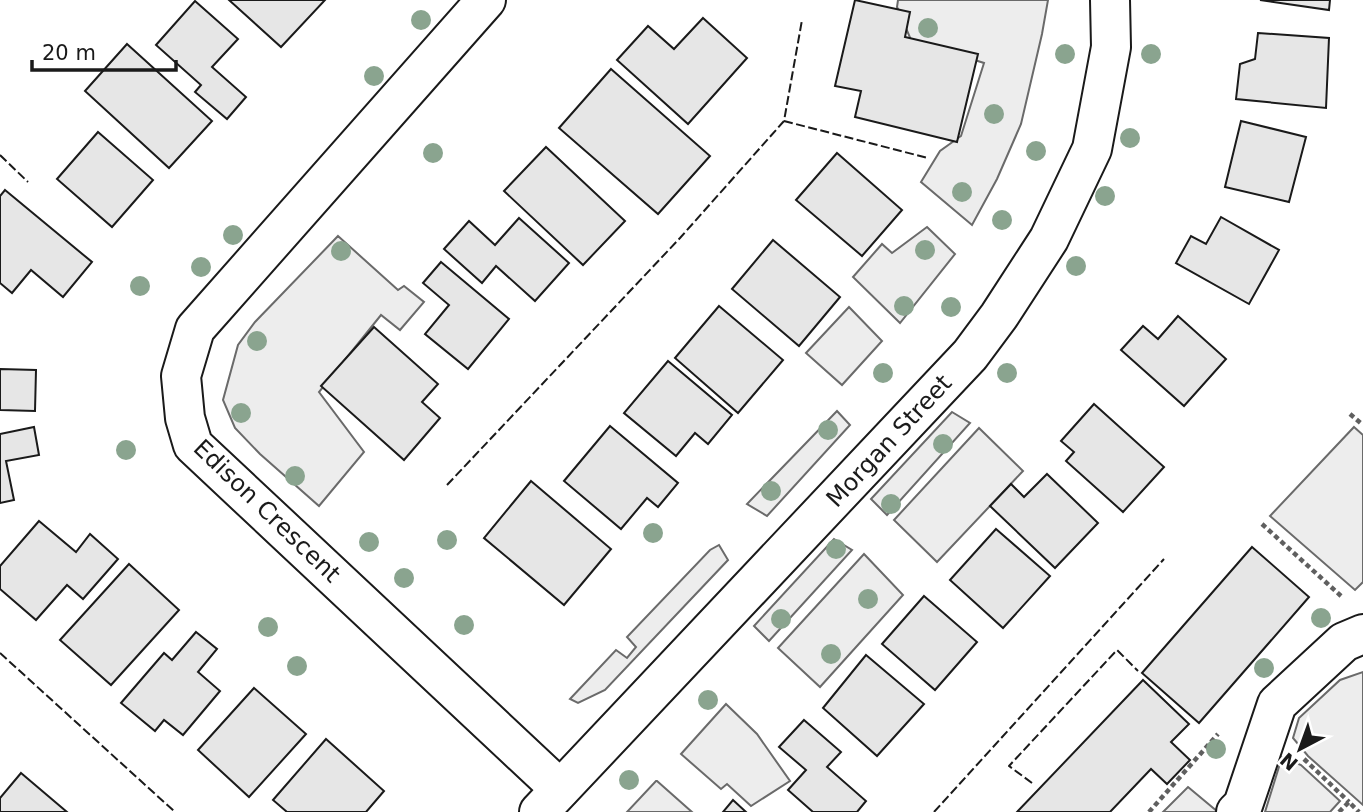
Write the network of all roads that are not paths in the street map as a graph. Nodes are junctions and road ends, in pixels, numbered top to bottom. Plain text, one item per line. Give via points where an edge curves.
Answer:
1 (486, 0) edge
2 (1110, 0) edge
3 (1363, 634) edge
4 (550, 801) edge
5 (1236, 812) edge

1 - 4 street, Edison Crescent via 195,329 181,376 193,445
2 - 4 street, Morgan Street via 1111,47 1092,149 1049,239 999,316 970,355
3 - 5 street via 1344,642 1277,704 1243,805

